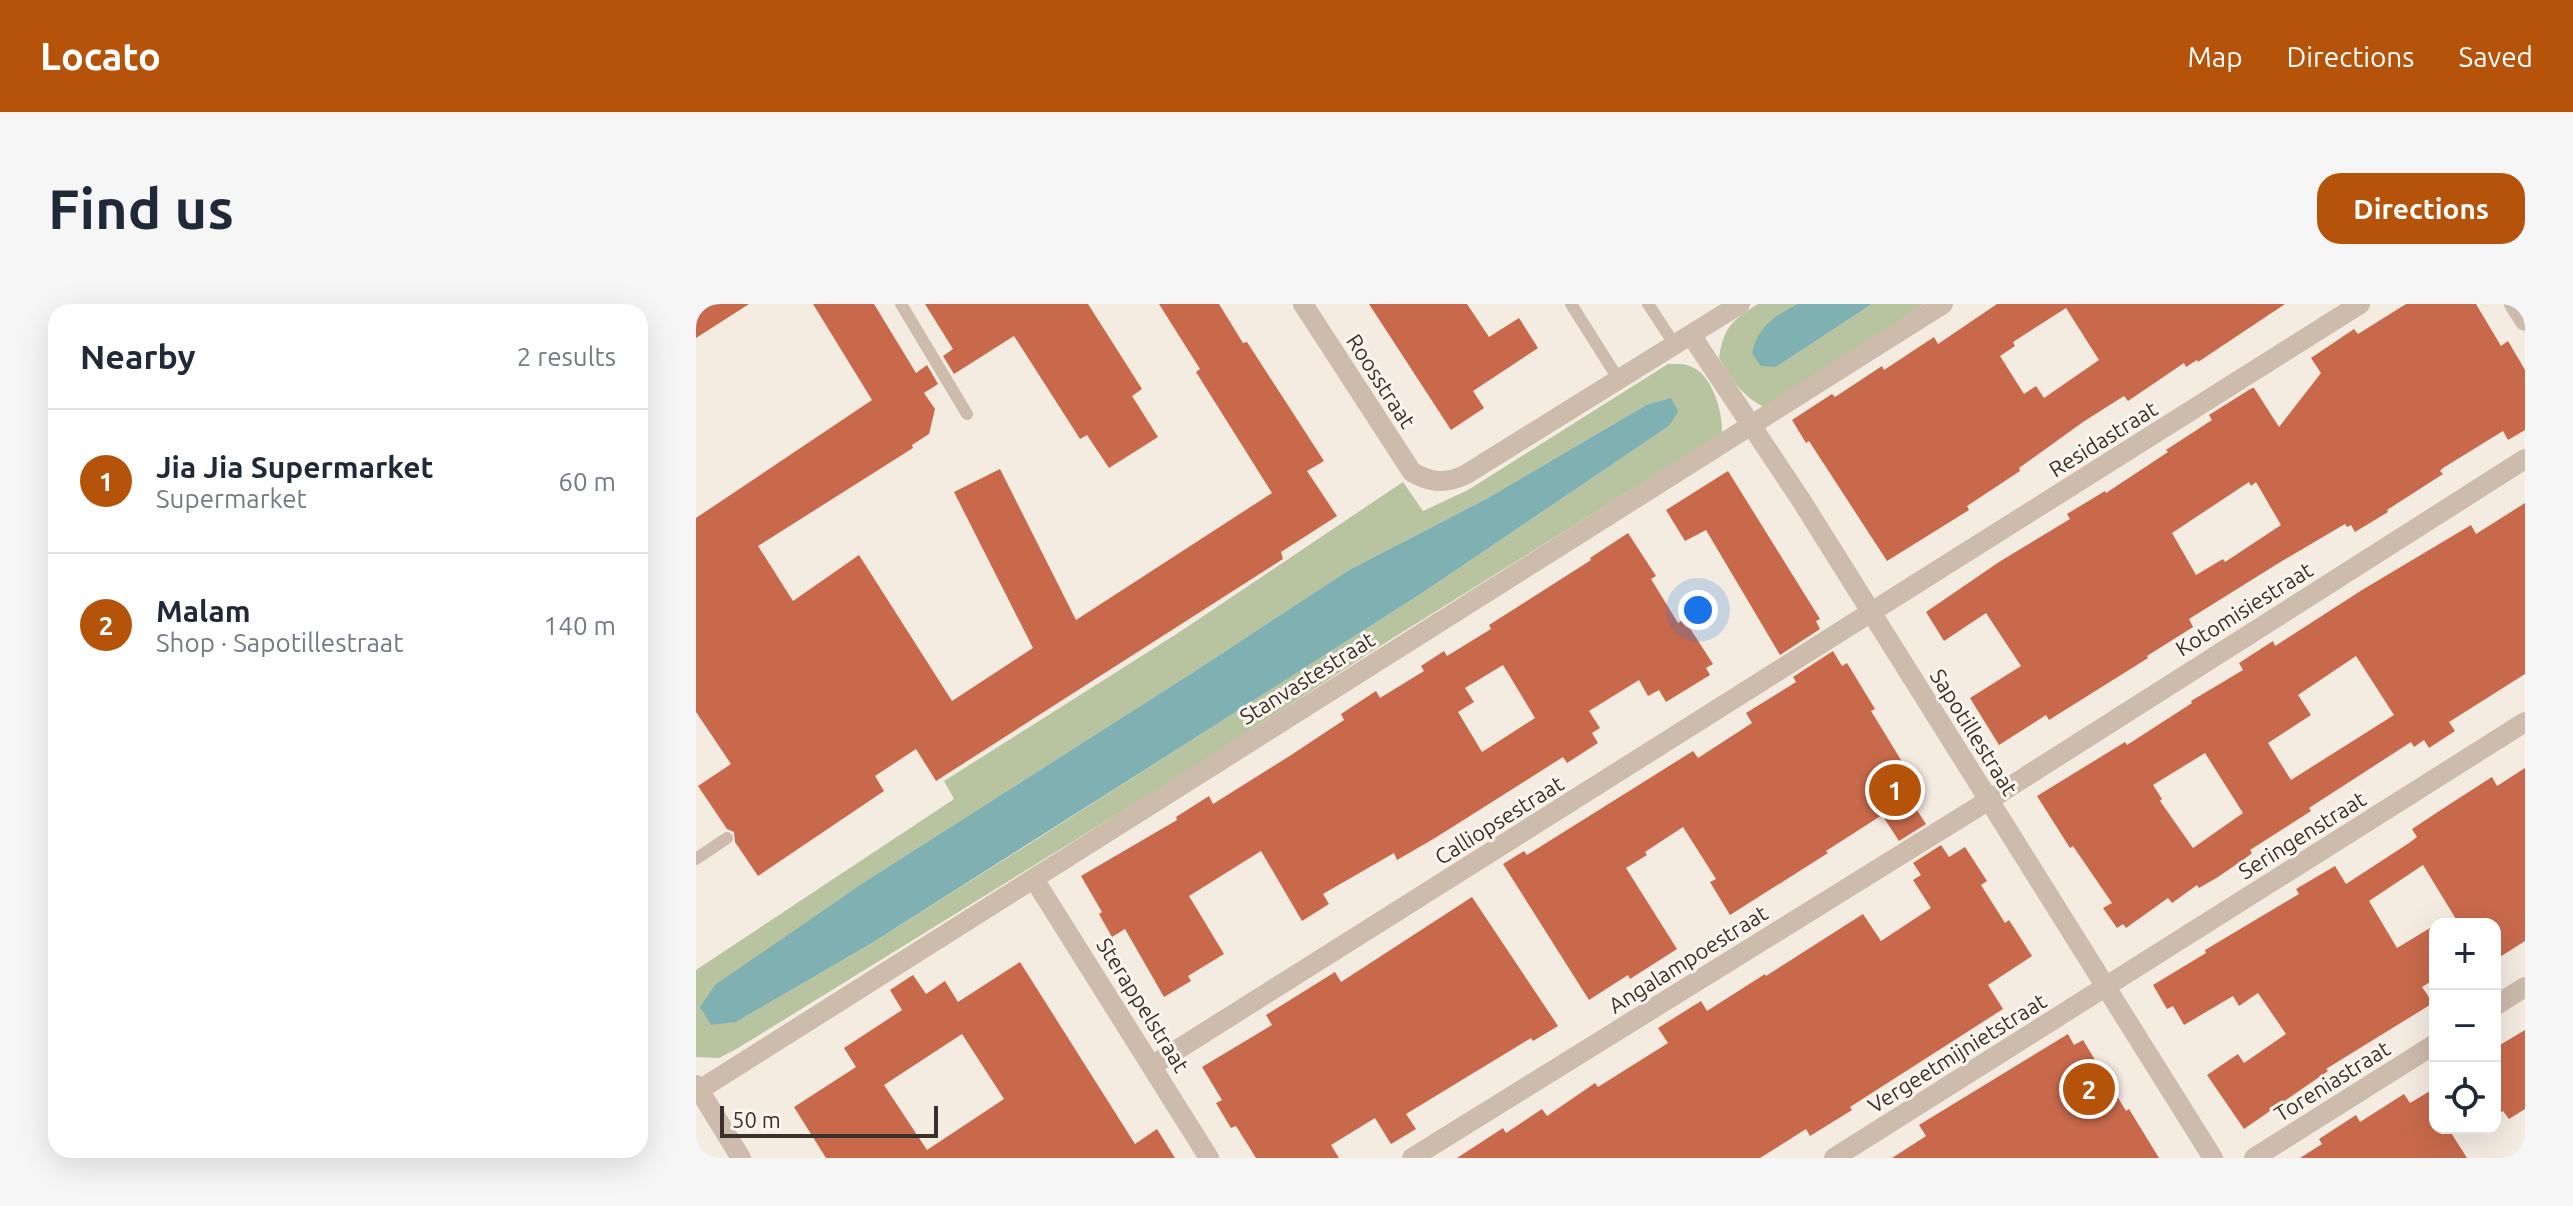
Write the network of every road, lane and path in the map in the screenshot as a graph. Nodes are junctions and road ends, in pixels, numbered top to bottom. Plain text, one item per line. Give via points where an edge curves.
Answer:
1 (901, 304) edge
2 (1303, 304) edge
3 (1571, 304) edge
4 (1648, 304) edge
5 (1740, 304) edge
6 (1943, 304) edge
7 (2360, 304) edge
8 (2514, 304) edge
9 (2525, 321) edge
10 (1683, 340) junction
11 (1619, 380) junction
12 (967, 414) dead end
13 (1752, 424) junction
14 (2525, 459) edge
15 (1871, 614) junction
16 (2525, 722) edge
17 (1989, 800) junction
18 (727, 838) dead end
19 (696, 859) edge
20 (1034, 879) junction
21 (2525, 987) edge
22 (2105, 988) junction
23 (2501, 1002) edge
24 (2429, 1048) edge
25 (1153, 1065) junction
26 (697, 1089) edge
27 (741, 1158) edge
28 (1209, 1158) edge
29 (1412, 1158) edge
30 (1834, 1158) edge
31 (2213, 1158) edge
32 (2254, 1158) edge

1 - 12 lane
2 - 11 street, Roosstraat via 1412,472 1425,479 1452,481 1465,475
3 - 11 lane
4 - 10 lane
5 - 10 street
6 - 13 street, Stanvastestraat
7 - 15 street, Residastraat
8 - 9 street
10 - 11 street
10 - 13 street, Sapotillestraat
13 - 15 street, Sapotillestraat
13 - 20 street, Stanvastestraat
14 - 17 street, Kotomisiestraat
15 - 17 street, Sapotillestraat
15 - 25 street, Calliopsestraat
16 - 22 street, Seringenstraat
17 - 22 street, Sapotillestraat
17 - 29 street, Angalampoestraat
18 - 19 lane
20 - 25 street, Sterappelstraat
20 - 26 street, Stanvastestraat
21 - 23 street
22 - 30 street, Vergeetmijnietstraat
22 - 31 street, Sapotillestraat
24 - 32 street, Toreniastraat
25 - 28 street, Sterappelstraat
26 - 27 street

